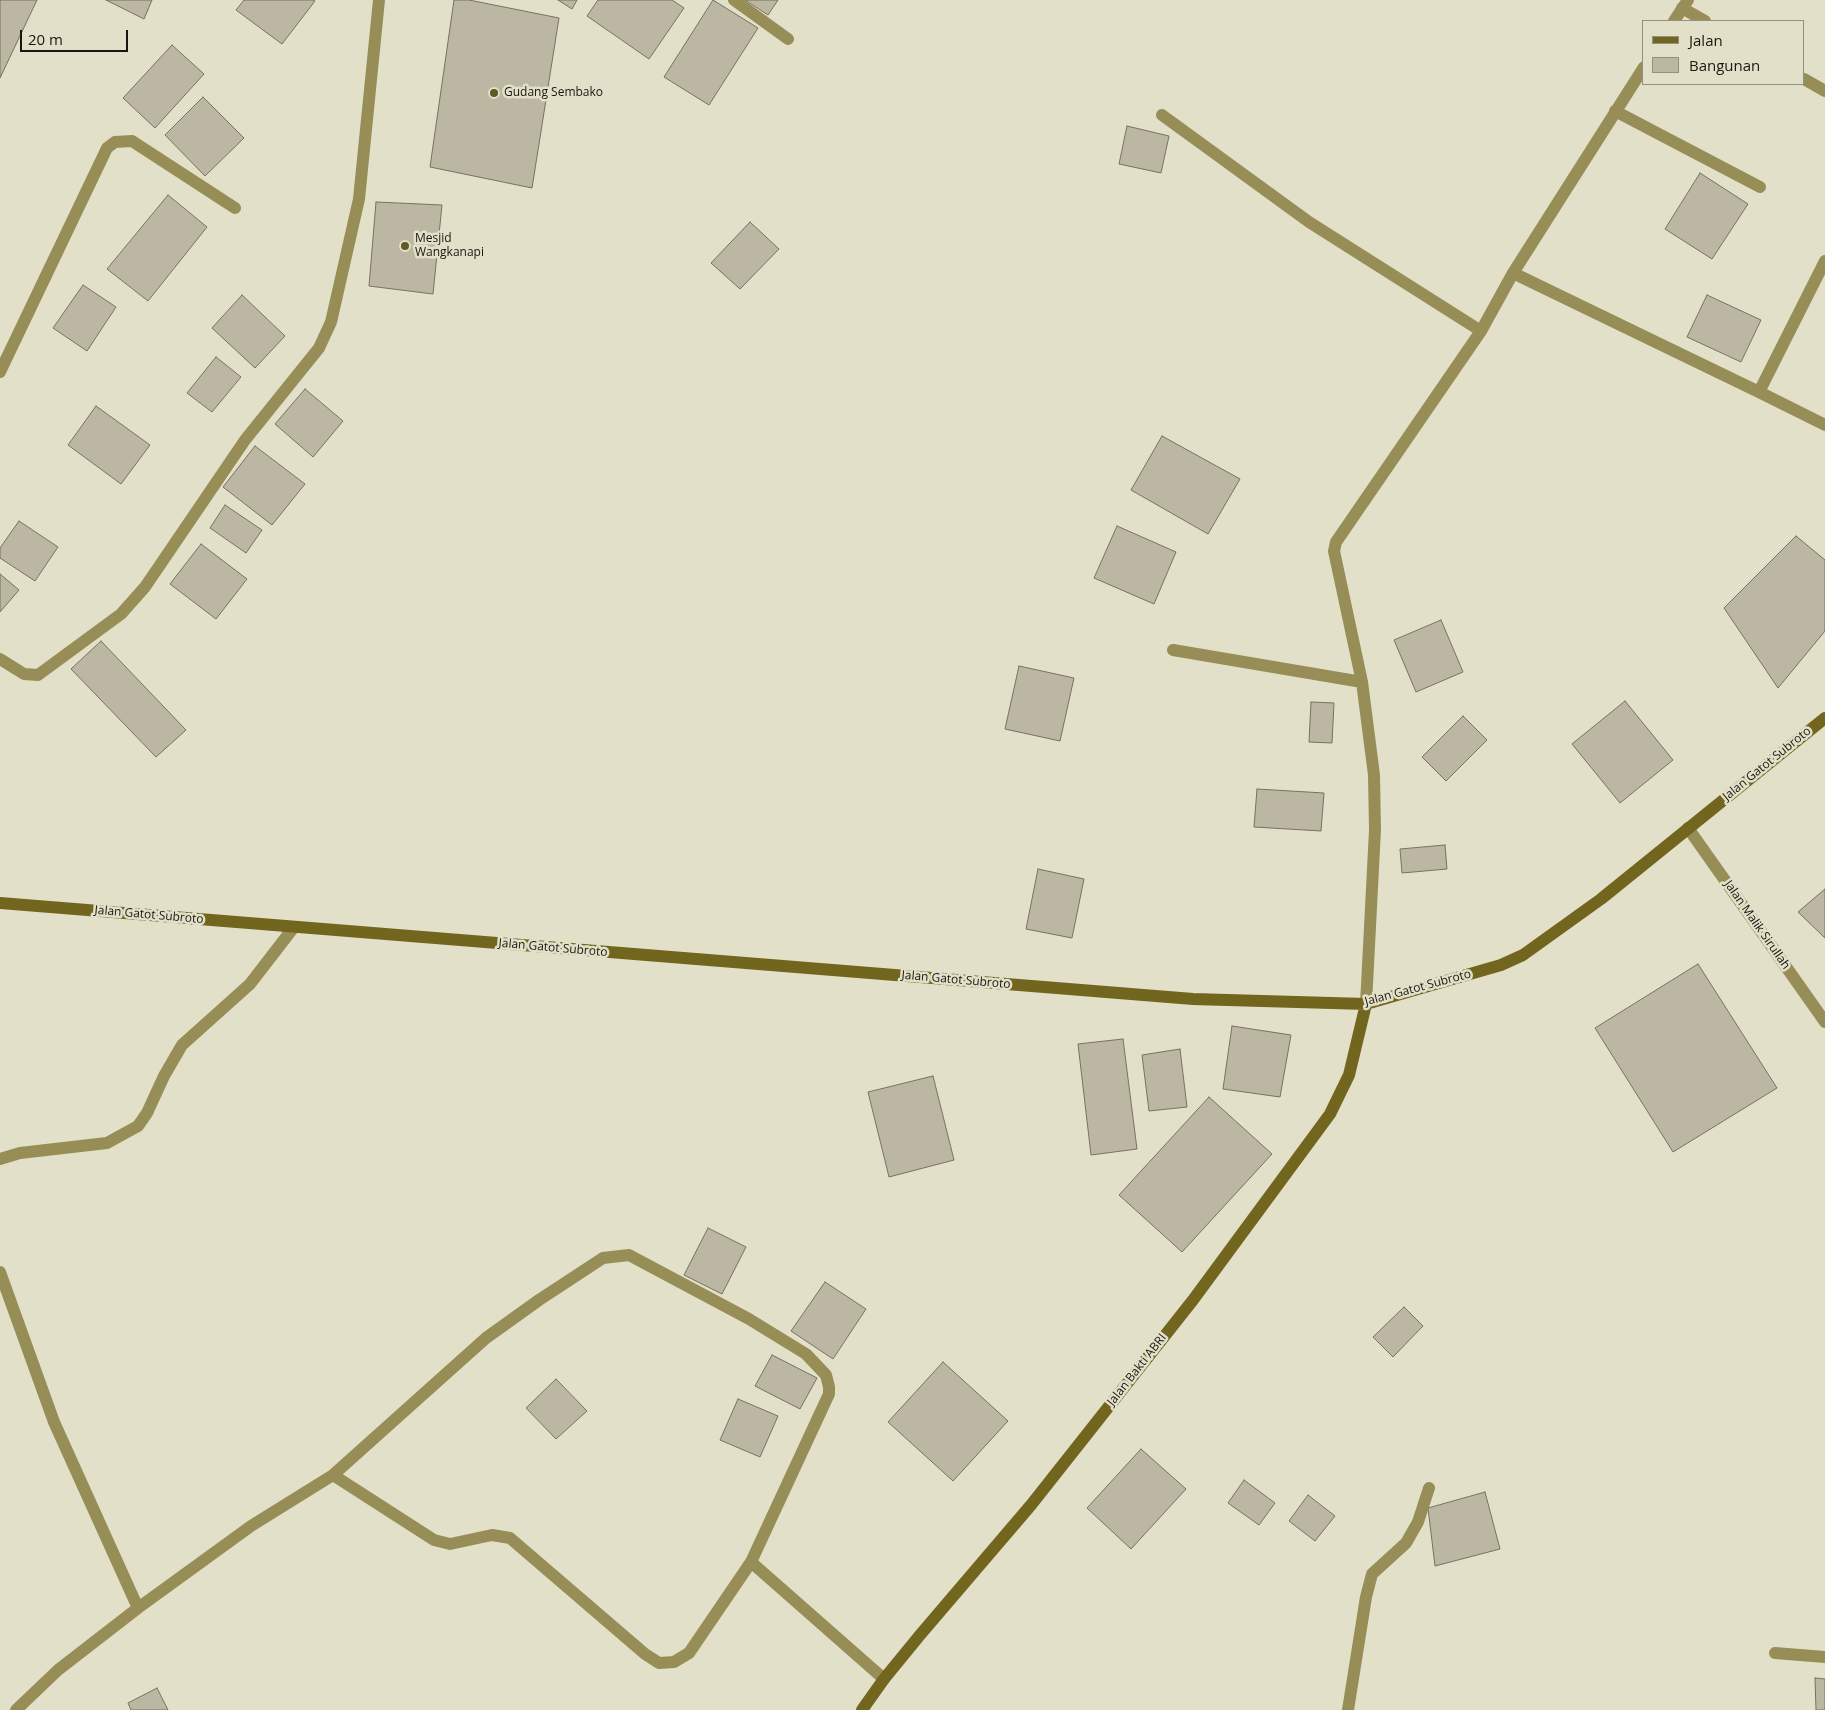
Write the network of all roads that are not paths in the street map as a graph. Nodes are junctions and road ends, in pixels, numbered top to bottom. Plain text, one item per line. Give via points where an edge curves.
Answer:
1 (379, 0) edge
2 (734, 0) edge
3 (1685, 4) edge
4 (1675, 20) edge
5 (1704, 20) edge
6 (788, 39) dead end
7 (1642, 70) edge
8 (1805, 79) edge
9 (1825, 91) edge
10 (1615, 111) junction
11 (1162, 116) dead end
12 (1760, 187) dead end
13 (235, 208) dead end
14 (1825, 261) edge
15 (1513, 273) junction
16 (1481, 331) junction
17 (0, 372) edge
18 (1759, 392) junction
19 (1825, 426) edge
20 (1173, 650) dead end
21 (0, 659) edge
22 (1362, 682) junction
23 (1825, 718) edge
24 (1688, 828) junction
25 (0, 903) edge
26 (294, 927) junction
27 (1366, 1004) junction
28 (1825, 1022) edge
29 (0, 1159) edge
30 (0, 1272) edge
31 (333, 1474) junction
32 (1429, 1488) dead end
33 (750, 1562) junction
34 (138, 1608) junction
35 (1775, 1653) dead end
36 (1825, 1657) edge
37 (884, 1679) junction
38 (16, 1710) edge
39 (862, 1710) edge
40 (1348, 1710) edge

1 - 21 street via 359,199 332,322 319,348 245,440 145,587 121,614 38,675 24,674
2 - 6 street
3 - 4 street
3 - 5 street
7 - 10 street
8 - 9 street
10 - 12 street
10 - 15 street
11 - 16 street via 1309,222
13 - 17 street via 132,141 116,142 107,148
14 - 18 street
15 - 16 street
15 - 18 street
16 - 22 street via 1336,542 1334,551
18 - 19 street
20 - 22 street
22 - 27 street via 1375,793
23 - 24 main road, Jalan Gatot Subroto
24 - 27 main road, Jalan Gatot Subroto via 1601,899 1524,955
24 - 28 street, Jalan Malik Sirullah
25 - 26 main road, Jalan Gatot Subroto
26 - 27 main road, Jalan Gatot Subroto via 1193,999
26 - 29 street via 250,984 182,1044 138,1126 107,1142 20,1153
27 - 37 main road, Jalan Bakti ABRI via 1349,1075 1330,1114 1175,1323 1031,1504
30 - 34 street via 54,1422
31 - 33 street via 434,1540 450,1544 492,1534 510,1538 659,1664 674,1662 689,1653
31 - 33 street via 486,1338 603,1258 629,1255 782,1339 806,1354 826,1375 829,1394
31 - 34 street via 251,1526
32 - 40 street via 1418,1522 1406,1543 1372,1574
33 - 37 street
34 - 38 street via 58,1670
35 - 36 street
37 - 39 main road, Jalan Bakti ABRI

